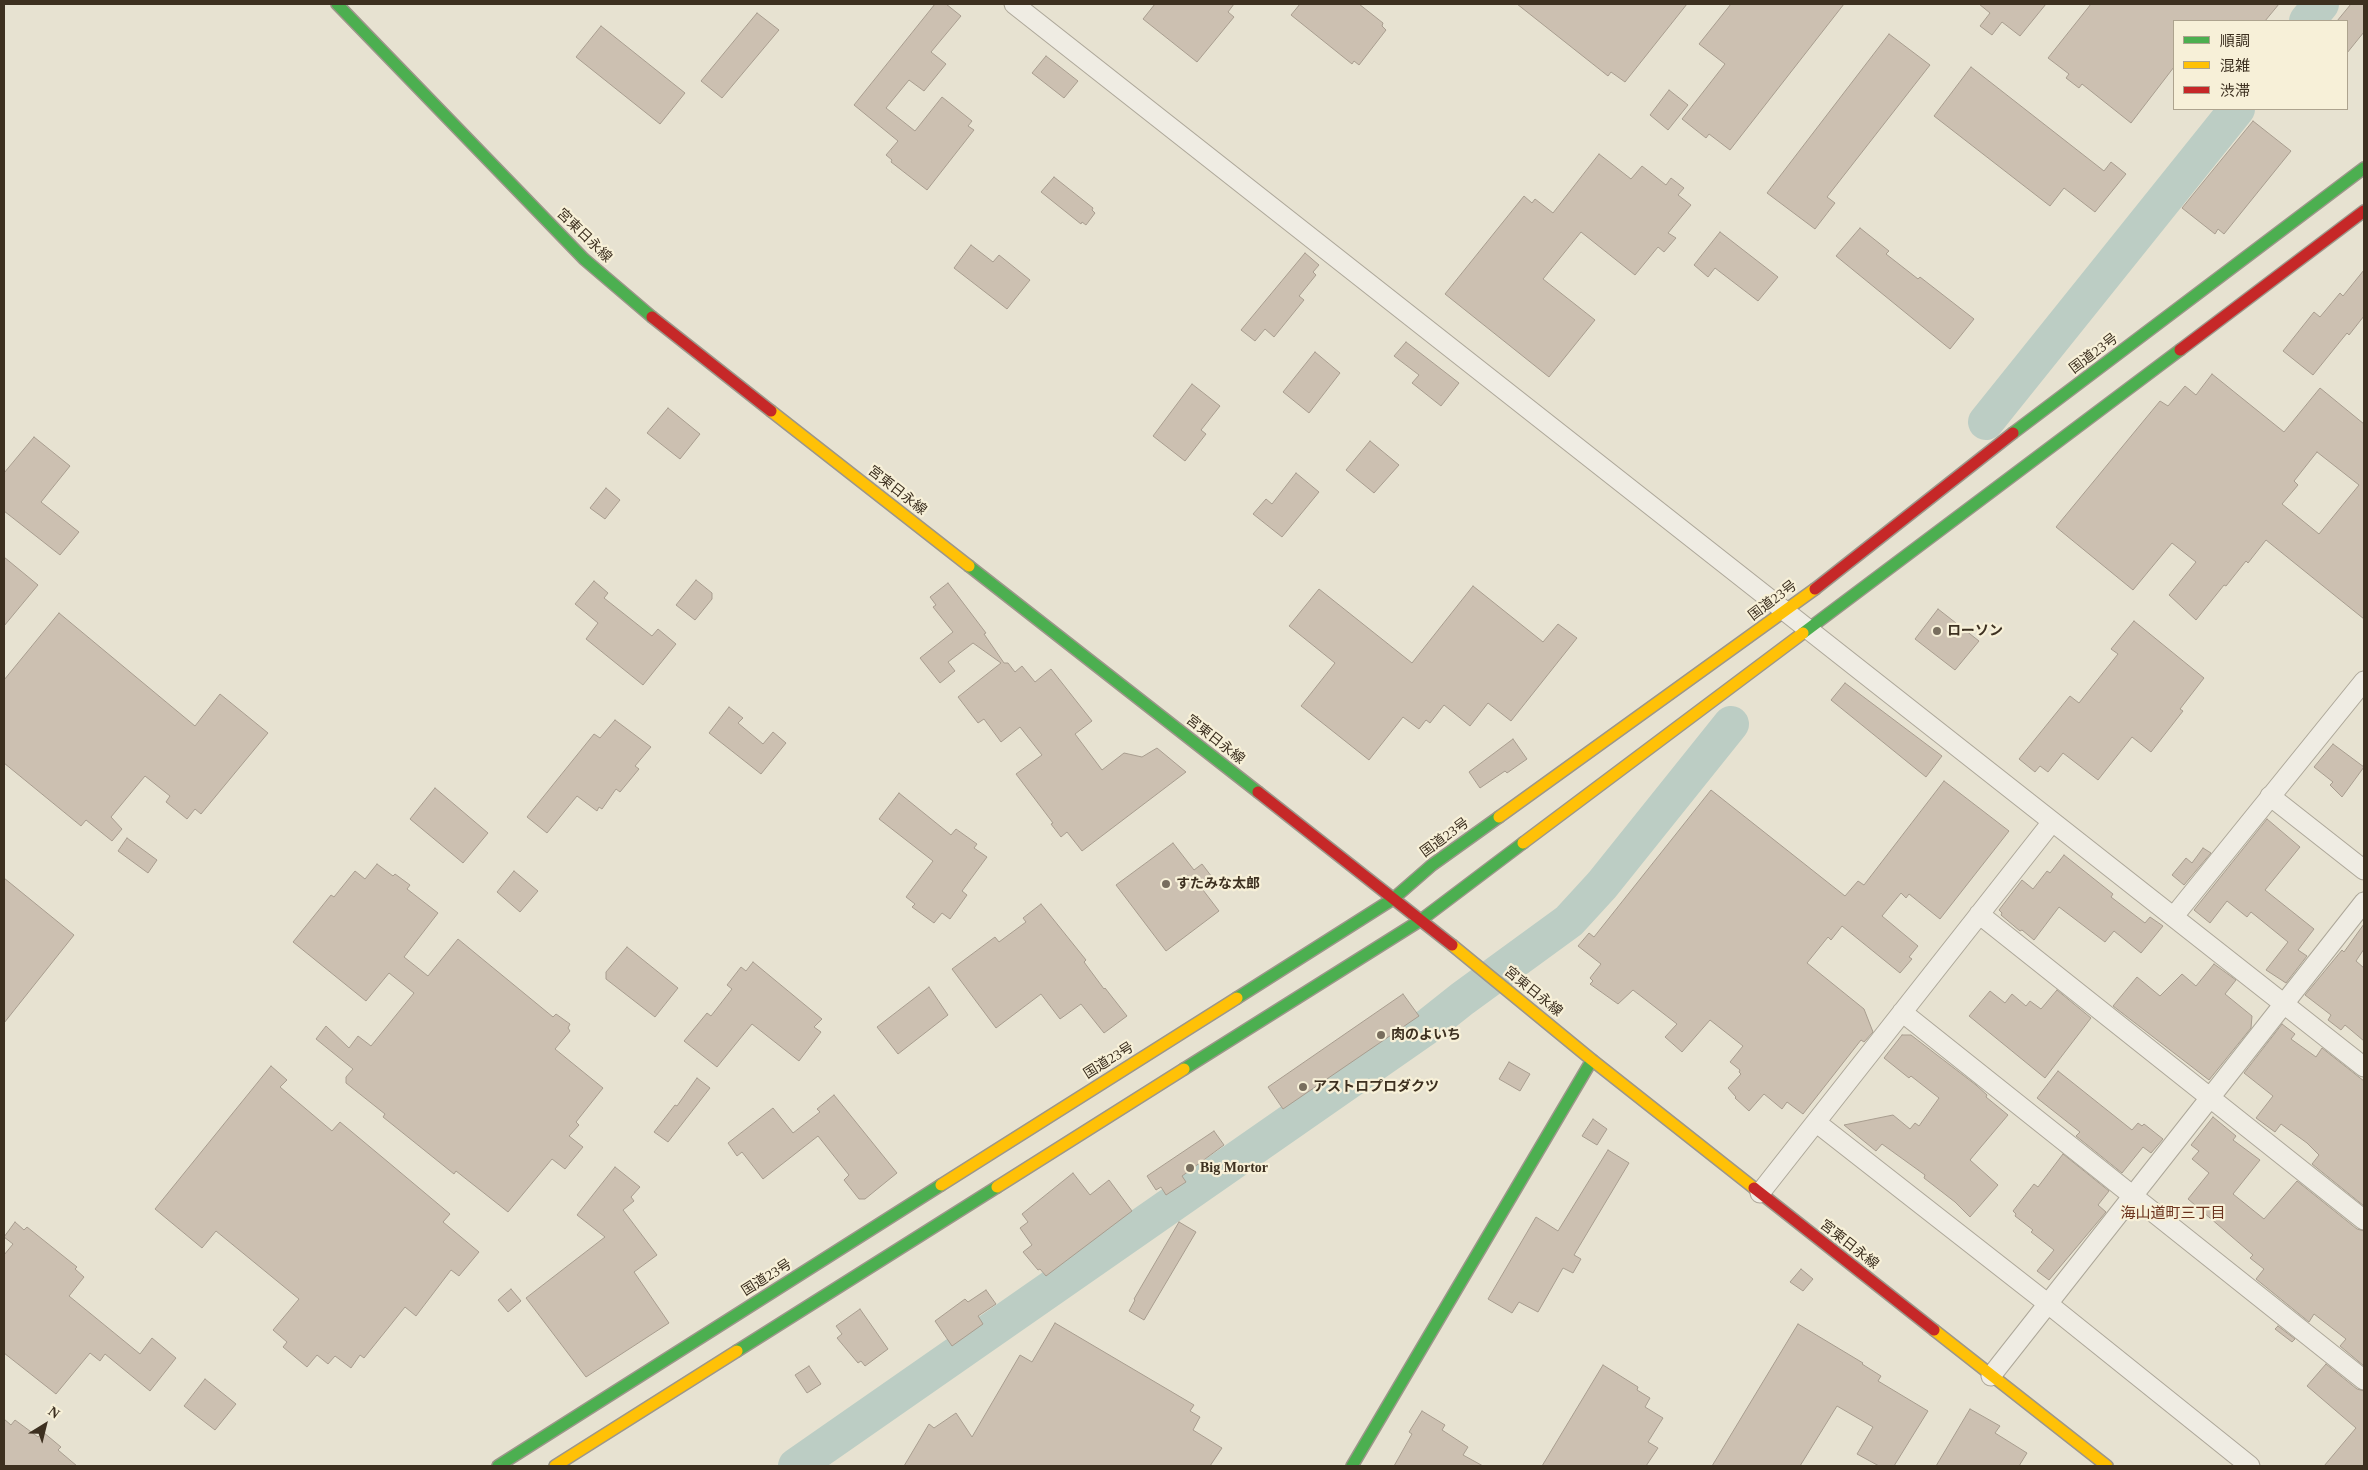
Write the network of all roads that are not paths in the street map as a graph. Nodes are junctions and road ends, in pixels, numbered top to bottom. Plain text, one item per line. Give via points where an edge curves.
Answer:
1 (337, 4) edge
2 (1014, 4) edge
3 (2364, 168) edge
4 (2364, 210) edge
5 (1786, 611) junction
6 (1809, 629) junction
7 (2362, 688) edge
8 (2270, 796) junction
9 (2052, 822) junction
10 (2364, 870) edge
11 (1393, 899) junction
12 (2364, 902) edge
13 (1978, 914) junction
14 (2174, 916) junction
15 (1421, 920) junction
16 (2284, 1002) junction
17 (1902, 1012) junction
18 (1592, 1060) junction
19 (2364, 1067) edge
20 (2210, 1097) junction
21 (1817, 1123) junction
22 (1760, 1193) junction
23 (2133, 1196) junction
24 (2364, 1220) edge
25 (2047, 1303) junction
26 (1991, 1376) junction
27 (2364, 1380) edge
28 (498, 1466) edge
29 (555, 1466) edge
30 (1352, 1466) edge
31 (2107, 1466) edge
32 (2250, 1466) edge

1 - 11 main road, 宮東日永線 via 584,259 672,334
2 - 5 street
3 - 5 main road, 国道23号 via 1973,464
4 - 6 main road
5 - 6 street
5 - 11 main road, 国道23号 via 1432,865
6 - 9 street
6 - 15 main road
7 - 8 street
8 - 10 street
8 - 14 street
9 - 13 street
9 - 14 street
11 - 15 main road, 宮東日永線
11 - 28 main road, 国道23号
12 - 16 street
13 - 17 street
13 - 20 street
14 - 16 street
15 - 18 main road, 宮東日永線
15 - 29 main road
16 - 19 street
16 - 20 street
17 - 21 street
17 - 23 street
18 - 22 main road, 宮東日永線
18 - 30 main road
20 - 23 street
20 - 24 street
21 - 22 street
21 - 25 street
22 - 26 main road, 宮東日永線
23 - 25 street
23 - 27 street
25 - 26 street
25 - 32 street
26 - 31 main road, 宮東日永線

